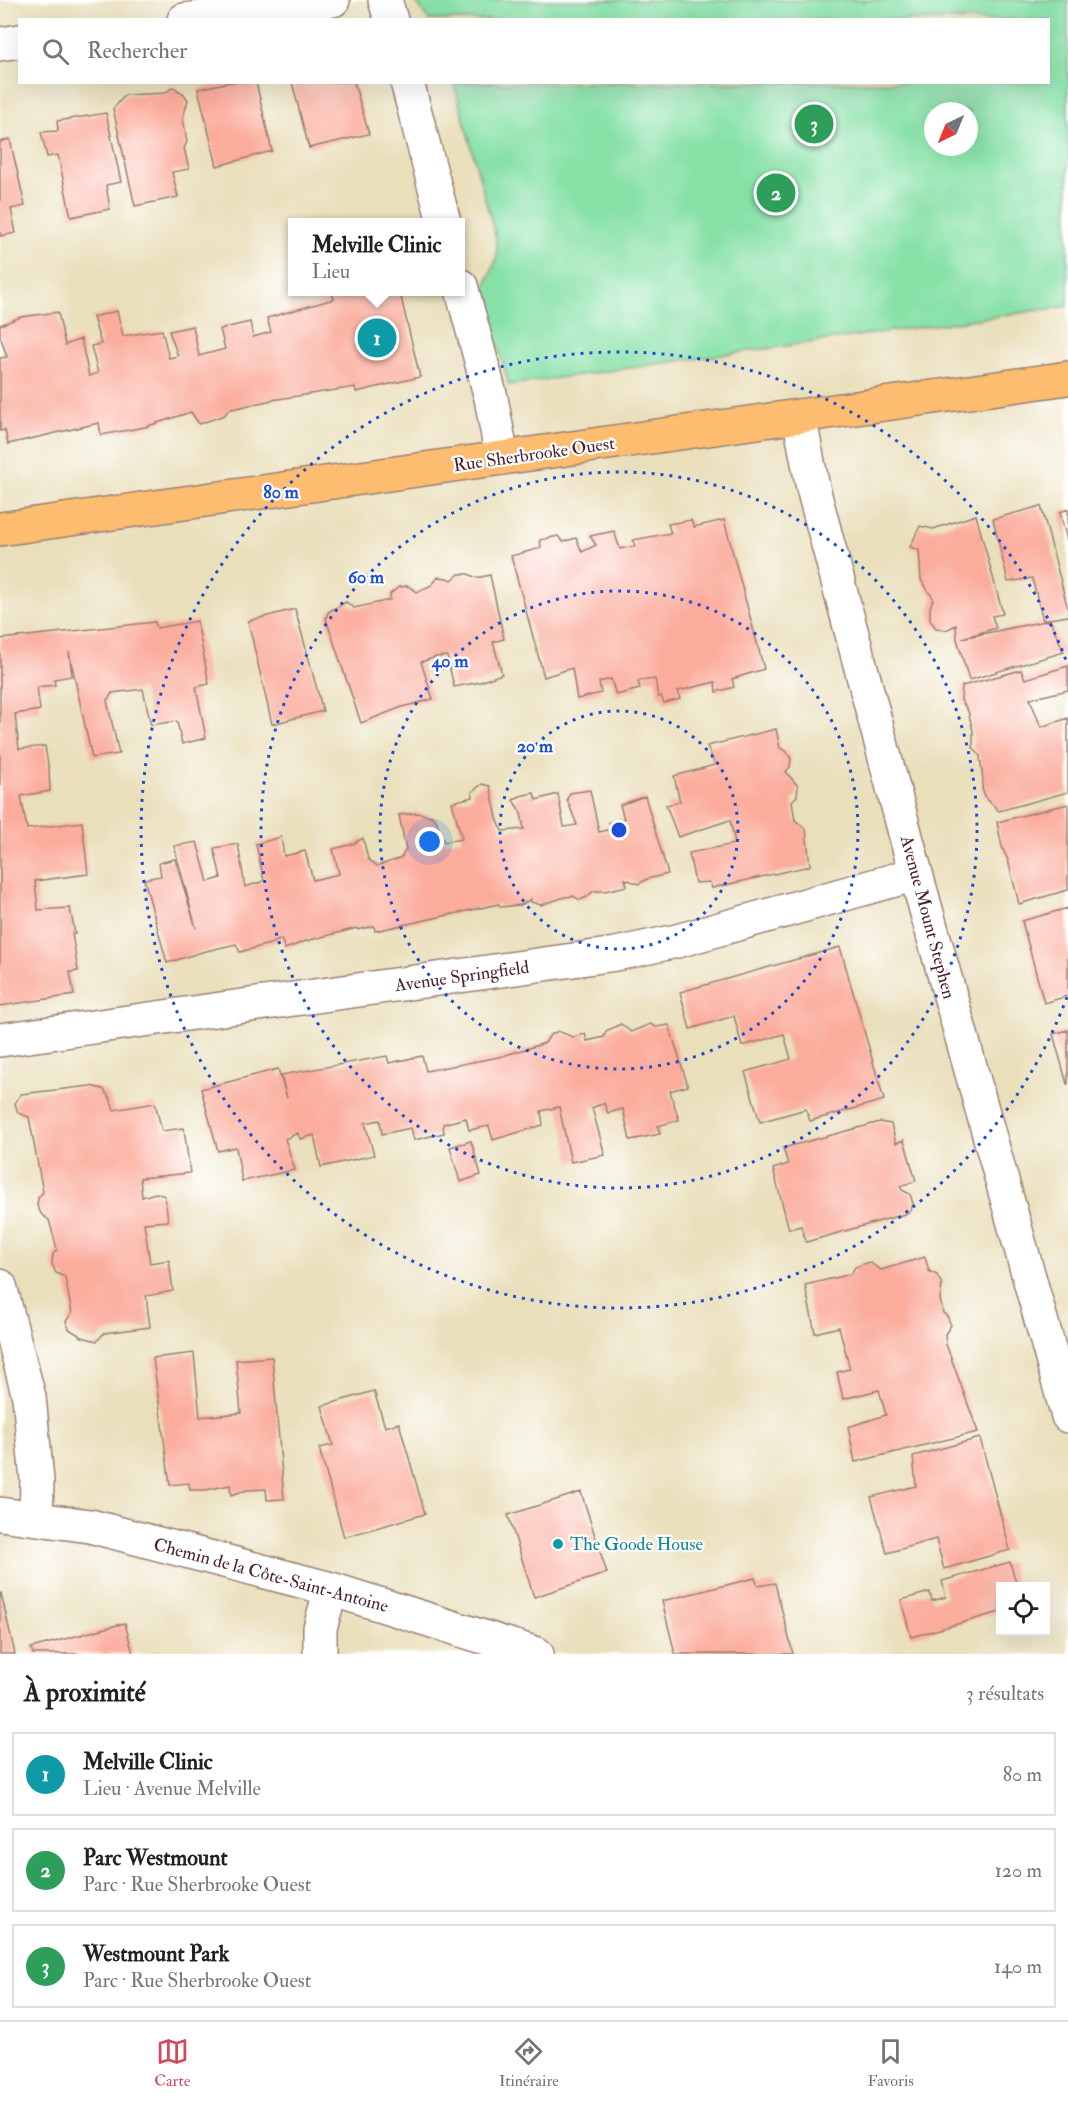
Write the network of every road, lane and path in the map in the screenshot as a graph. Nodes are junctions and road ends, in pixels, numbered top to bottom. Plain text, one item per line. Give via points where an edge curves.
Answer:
1 (333, 0) edge
2 (385, 0) edge
3 (199, 18) edge
4 (390, 18) edge
5 (18, 41) edge
6 (0, 44) edge
7 (408, 84) edge
8 (443, 218) edge
9 (464, 296) edge
10 (1068, 378) edge
11 (799, 416) junction
12 (502, 458) junction
13 (0, 529) edge
14 (916, 874) junction
15 (0, 1040) edge
16 (0, 1286) edge
17 (1068, 1416) edge
18 (0, 1514) edge
19 (36, 1518) junction
20 (331, 1589) junction
21 (320, 1654) edge
22 (537, 1654) edge

1 - 3 street
2 - 4 street
5 - 6 street
7 - 8 street
9 - 12 street via 491,398
10 - 11 main road, Rue Sherbrooke Ouest
11 - 12 main road, Rue Sherbrooke Ouest
11 - 14 street, Avenue Mount Stephen via 813,488
12 - 13 main road, Rue Sherbrooke Ouest
14 - 15 street, Avenue Springfield via 677,941 616,954
14 - 17 street, Avenue Mount Stephen
16 - 19 street via 29,1397 37,1480
18 - 19 street, Chemin de la Côte-Saint-Antoine
19 - 20 street, Chemin de la Côte-Saint-Antoine via 90,1526
20 - 21 street via 320,1628
20 - 22 street, Chemin de la Côte-Saint-Antoine

